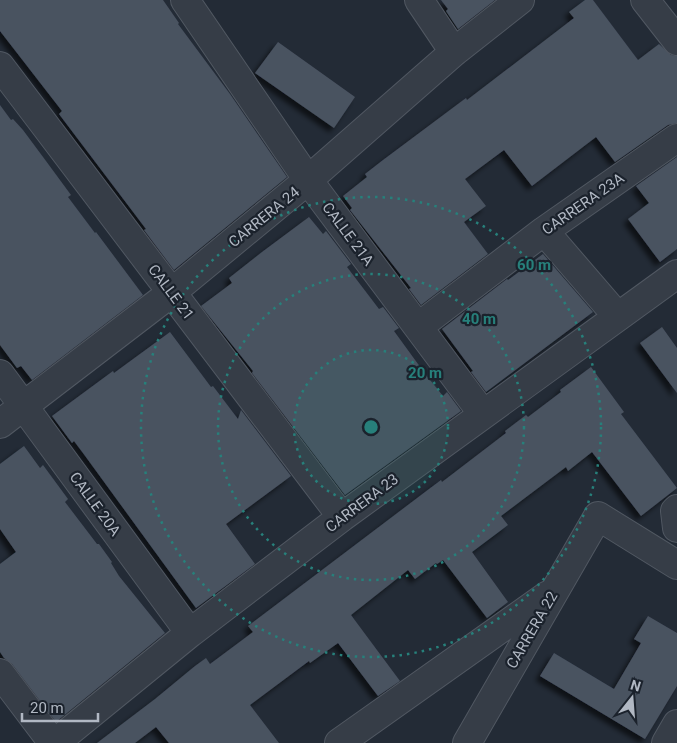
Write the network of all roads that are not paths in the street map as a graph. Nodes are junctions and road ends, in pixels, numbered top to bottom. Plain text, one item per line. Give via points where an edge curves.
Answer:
1 (186, 0) edge
2 (419, 0) edge
3 (520, 0) edge
4 (645, 0) edge
5 (677, 41) edge
6 (454, 52) junction
7 (0, 66) edge
8 (677, 138) edge
9 (308, 180) junction
10 (552, 226) junction
11 (676, 277) edge
12 (171, 292) junction
13 (618, 317) junction
14 (418, 327) junction
15 (0, 374) edge
16 (23, 406) junction
17 (483, 414) junction
18 (0, 424) edge
19 (342, 517) junction
20 (677, 565) edge
21 (556, 590) junction
22 (190, 633) junction
23 (0, 672) edge
24 (677, 724) edge
25 (54, 743) edge
26 (339, 743) edge
27 (467, 743) edge
28 (666, 743) edge

1 - 9 street, CALLE 21A
2 - 6 street
3 - 6 street, CARRERA 24
4 - 5 street
6 - 9 street, CARRERA 24
7 - 12 street, CALLE 21
8 - 10 street, CARRERA 23A
9 - 12 street, CARRERA 24
9 - 14 street, CALLE 21A
10 - 13 street
10 - 14 street, CARRERA 23A
11 - 13 street, CARRERA 23
12 - 16 street, CARRERA 24
12 - 19 street, CALLE 21
13 - 17 street, CARRERA 23
14 - 17 street, CALLE 21A
15 - 16 street, CALLE 20A
16 - 18 street, CARRERA 24
16 - 22 street, CALLE 20A
17 - 19 street, CARRERA 23
19 - 22 street, CARRERA 23
20 - 21 street, CARRERA 22 via 598,516
21 - 26 street
21 - 27 street, CARRERA 22
22 - 25 street, CARRERA 23
23 - 25 street
24 - 28 street

